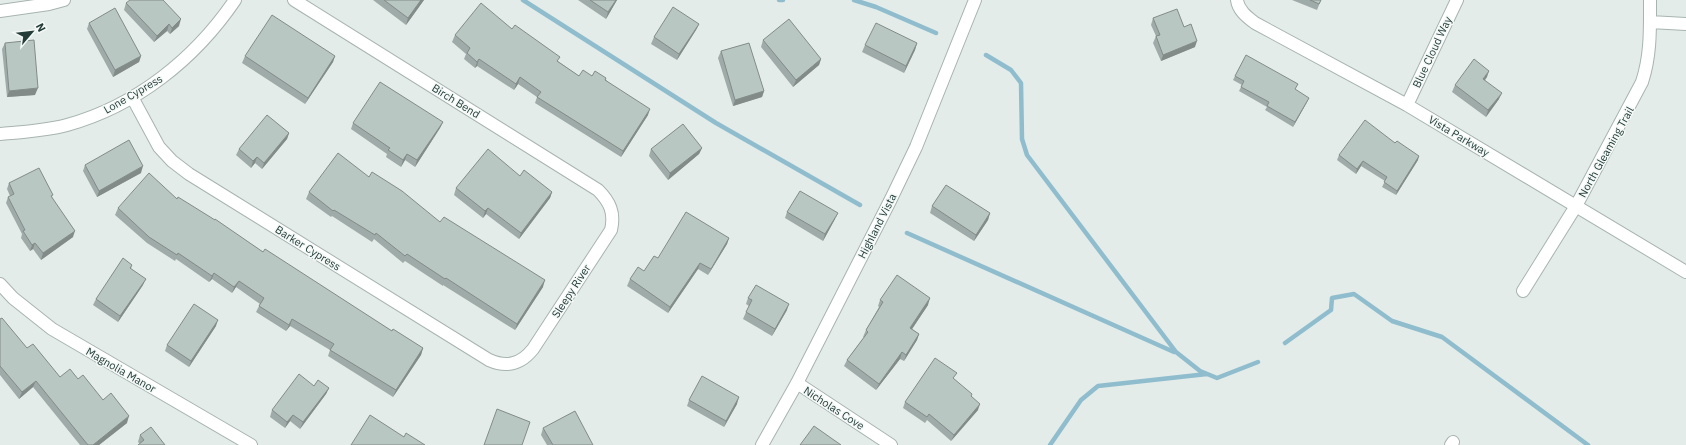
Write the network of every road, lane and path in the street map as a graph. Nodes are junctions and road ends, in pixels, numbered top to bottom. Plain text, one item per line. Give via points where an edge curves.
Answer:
1 (64, 0) edge
2 (235, 0) edge
3 (294, 0) edge
4 (975, 0) edge
5 (1237, 0) edge
6 (1457, 0) edge
7 (1650, 0) edge
8 (0, 11) edge
9 (1650, 22) junction
10 (1686, 24) edge
11 (132, 97) junction
12 (1408, 105) junction
13 (0, 134) edge
14 (1576, 206) junction
15 (611, 208) joint
16 (1686, 272) edge
17 (0, 284) edge
18 (1523, 291) dead end
19 (514, 364) joint
20 (797, 383) junction
21 (248, 444) edge
22 (762, 445) edge
23 (891, 445) edge

1 - 8 street
2 - 11 street, Lone Cypress via 194,50 161,79
3 - 15 street, Birch Bend via 598,190
4 - 20 street, Highland Vista via 916,147
5 - 12 street, Vista Parkway via 1246,16 1255,23
6 - 12 street, Blue Cloud Way
7 - 9 street, North Gleaming Trail
9 - 10 street
9 - 14 street, North Gleaming Trail via 1648,61 1642,82
11 - 13 street, Lone Cypress via 107,110 66,125
11 - 19 street, Barker Cypress via 159,147 189,174 488,360 497,364
12 - 14 street, Vista Parkway
14 - 16 street, Vista Parkway
14 - 18 street, North Gleaming Trail
15 - 19 street, Sleepy River via 613,220 610,230 534,349
17 - 21 street, Magnolia Manor via 13,298 52,329
20 - 22 street, Highland Vista
20 - 23 street, Nicholas Cove

